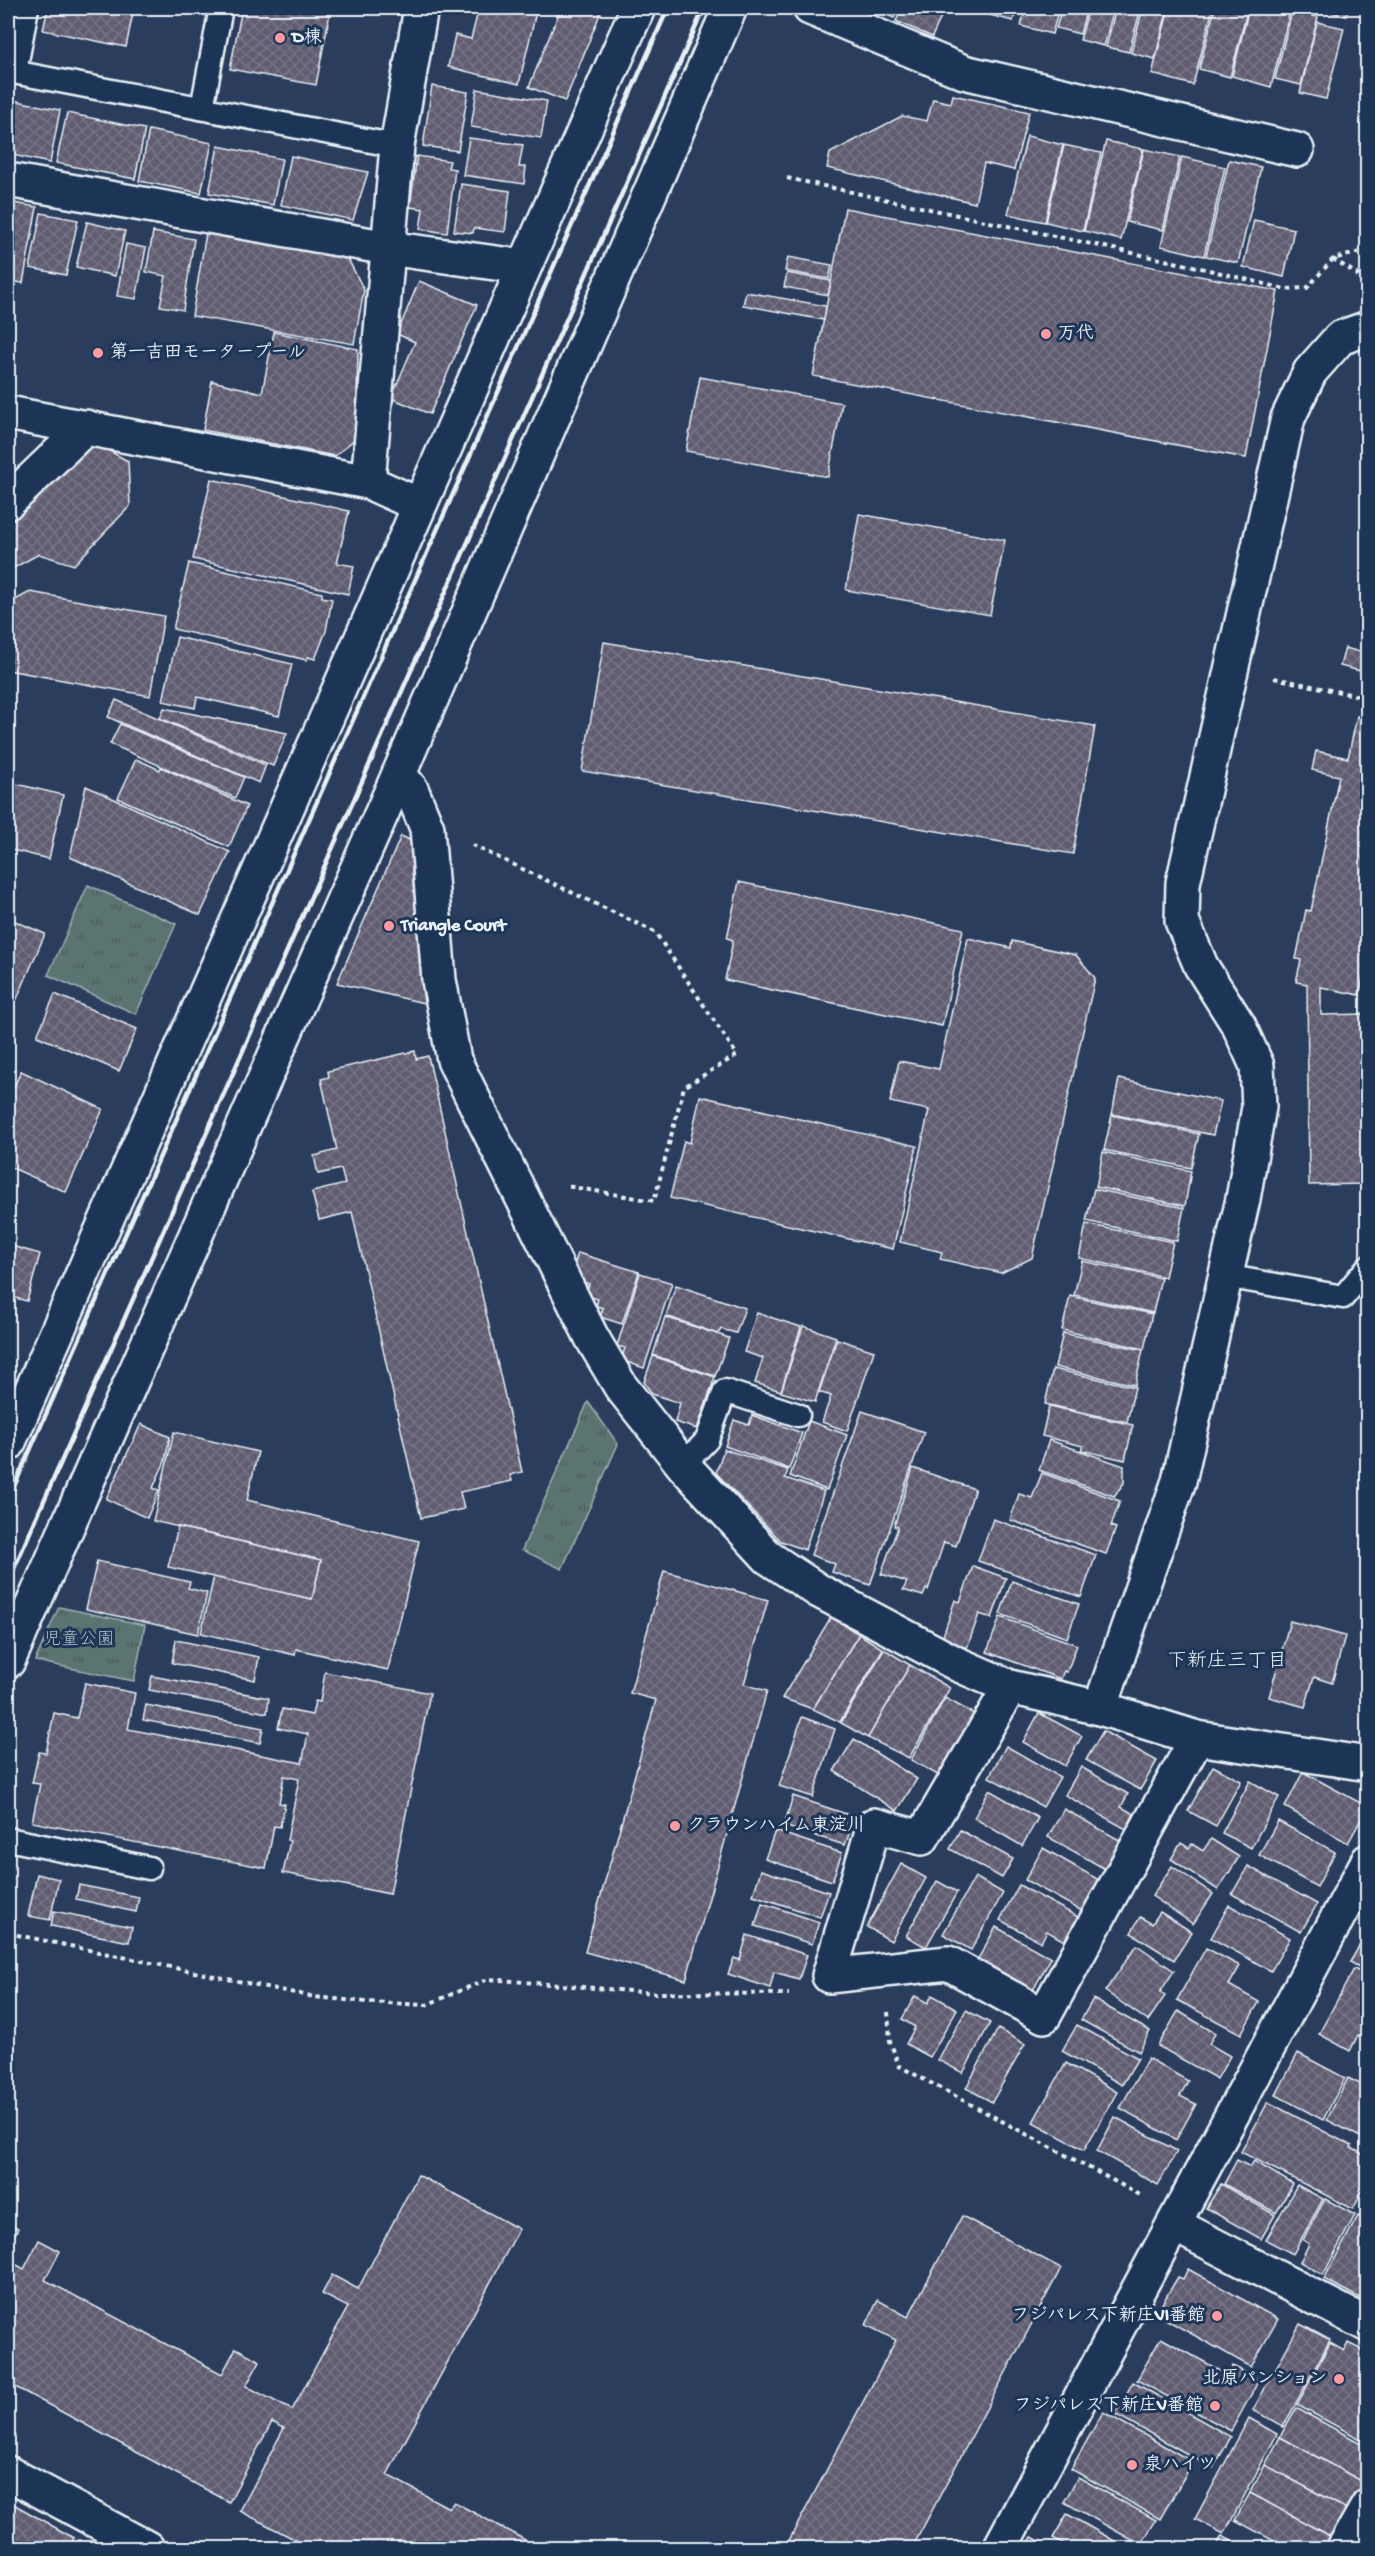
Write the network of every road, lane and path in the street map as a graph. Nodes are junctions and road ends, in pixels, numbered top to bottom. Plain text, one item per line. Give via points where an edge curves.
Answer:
1 (27, 8) edge
2 (221, 8) edge
3 (421, 8) edge
4 (638, 8) edge
5 (730, 8) edge
6 (810, 8) edge
7 (11, 72) edge
8 (202, 108) junction
9 (397, 146) junction
10 (1297, 150) dead end
11 (787, 178) dead end
12 (8, 180) edge
13 (388, 248) junction
14 (1368, 250) edge
15 (1333, 259) junction
16 (524, 267) junction
17 (1366, 291) edge
18 (1368, 328) edge
19 (8, 413) edge
20 (86, 427) junction
21 (368, 482) junction
22 (8, 502) edge
23 (419, 505) junction
24 (1271, 678) dead end
25 (1368, 698) edge
26 (399, 774) junction
27 (466, 842) dead end
28 (557, 1185) dead end
29 (1368, 1267) edge
30 (1225, 1276) junction
31 (798, 1416) dead end
32 (8, 1444) edge
33 (683, 1465) junction
34 (8, 1661) edge
35 (1010, 1687) junction
36 (1100, 1708) junction
37 (1197, 1738) junction
38 (1368, 1764) edge
39 (8, 1839) edge
40 (1368, 1861) edge
41 (149, 1868) dead end
42 (8, 1933) edge
43 (886, 1969) junction
44 (829, 1976) junction
45 (1177, 2220) junction
46 (1368, 2325) edge
47 (8, 2473) edge
48 (1368, 2506) edge
49 (147, 2548) edge
50 (1000, 2548) edge
51 (1344, 2548) edge

1 - 7 lane
2 - 8 lane
3 - 9 street
4 - 16 street
5 - 26 street
6 - 10 street via 964,72
7 - 8 lane
8 - 9 lane
9 - 13 street
11 - 15 path via 1285,289 1307,288
12 - 13 street
13 - 16 street
13 - 21 street
14 - 15 path
15 - 17 path via 1358,274
16 - 23 street
18 - 30 street via 1340,338 1332,347 1310,372 1288,418 1183,883 1182,921 1201,966 1239,1026 1257,1066 1259,1107
19 - 20 street
20 - 21 street
20 - 22 street
21 - 23 street
23 - 32 street
24 - 25 path
26 - 33 street via 411,789 427,828 439,980 454,1060 592,1338 621,1387
26 - 34 street
27 - 28 path via 656,932 737,1055 684,1087 654,1201
29 - 30 lane via 1343,1297
30 - 36 street via 1179,1481
31 - 33 lane via 725,1391 707,1440
33 - 35 street via 769,1558 819,1591 957,1664
35 - 36 street
35 - 44 street via 922,1838 874,1825
36 - 37 street
37 - 38 street
37 - 43 street via 1044,2016 948,1963
39 - 41 lane
40 - 45 street
42 - 44 path via 314,1997 367,2002 426,2005 488,1979 655,1993 804,1994
43 - 44 street
43 - 45 path via 890,2041 899,2066
45 - 46 street
45 - 50 street
47 - 49 street
48 - 51 street

